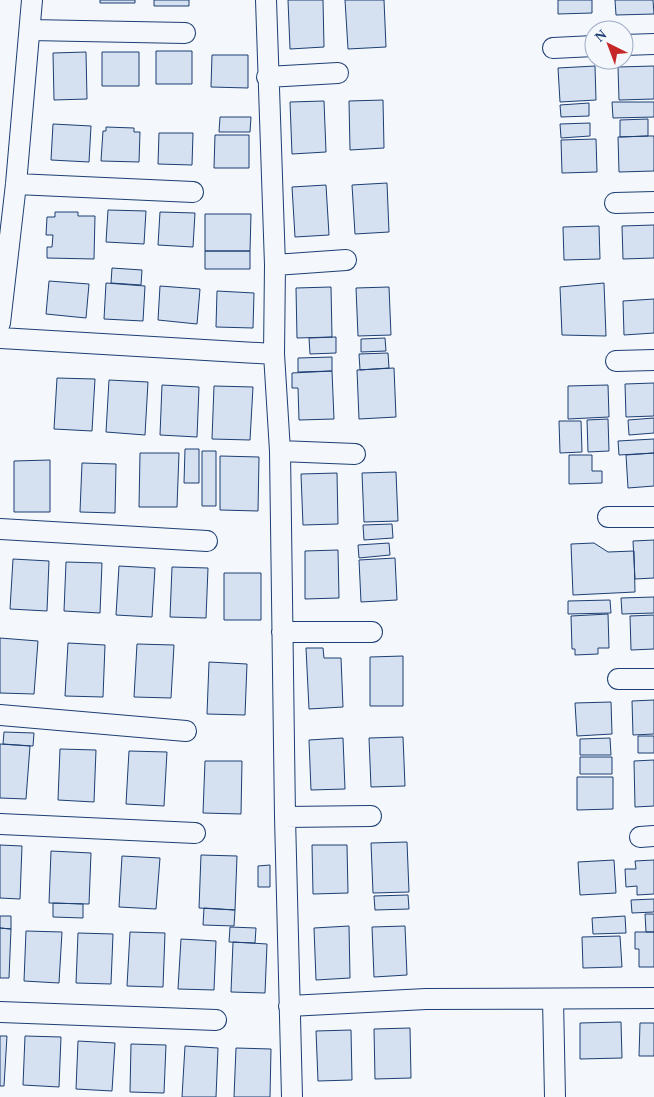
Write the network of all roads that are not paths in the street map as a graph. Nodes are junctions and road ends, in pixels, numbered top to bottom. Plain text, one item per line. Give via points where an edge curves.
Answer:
1 (32, 0) edge
2 (266, 0) edge
3 (30, 30) junction
4 (185, 33) dead end
5 (654, 44) edge
6 (634, 45) edge
7 (584, 46) edge
8 (553, 48) dead end
9 (338, 73) dead end
10 (267, 77) junction
11 (16, 184) junction
12 (193, 192) dead end
13 (654, 202) edge
14 (615, 203) dead end
15 (346, 260) dead end
16 (275, 265) junction
17 (0, 323) edge
18 (0, 338) edge
19 (274, 354) junction
20 (654, 360) edge
21 (616, 361) dead end
22 (280, 451) junction
23 (355, 454) dead end
24 (608, 517) dead end
25 (654, 517) edge
26 (0, 529) edge
27 (207, 541) dead end
28 (282, 632) junction
29 (372, 632) dead end
30 (618, 679) dead end
31 (654, 679) edge
32 (0, 714) edge
33 (186, 731) dead end
34 (371, 816) dead end
35 (284, 818) junction
36 (0, 824) edge
37 (195, 833) dead end
38 (654, 998) edge
39 (553, 999) junction
40 (289, 1006) junction
41 (0, 1012) edge
42 (216, 1020) dead end
43 (292, 1097) edge
44 (555, 1097) edge

1 - 3 lane
2 - 10 lane
3 - 4 lane
3 - 11 lane
5 - 6 lane
7 - 8 lane
9 - 10 lane
10 - 16 lane
11 - 12 lane
11 - 17 lane
13 - 14 lane
15 - 16 lane
16 - 19 lane
18 - 19 lane
19 - 22 lane
20 - 21 lane
22 - 23 lane
22 - 28 lane
24 - 25 lane
26 - 27 lane
28 - 29 lane
28 - 35 lane
30 - 31 lane
32 - 33 lane
34 - 35 lane
35 - 40 lane
36 - 37 lane
38 - 39 lane
39 - 40 lane
39 - 44 lane
40 - 43 lane
41 - 42 lane

